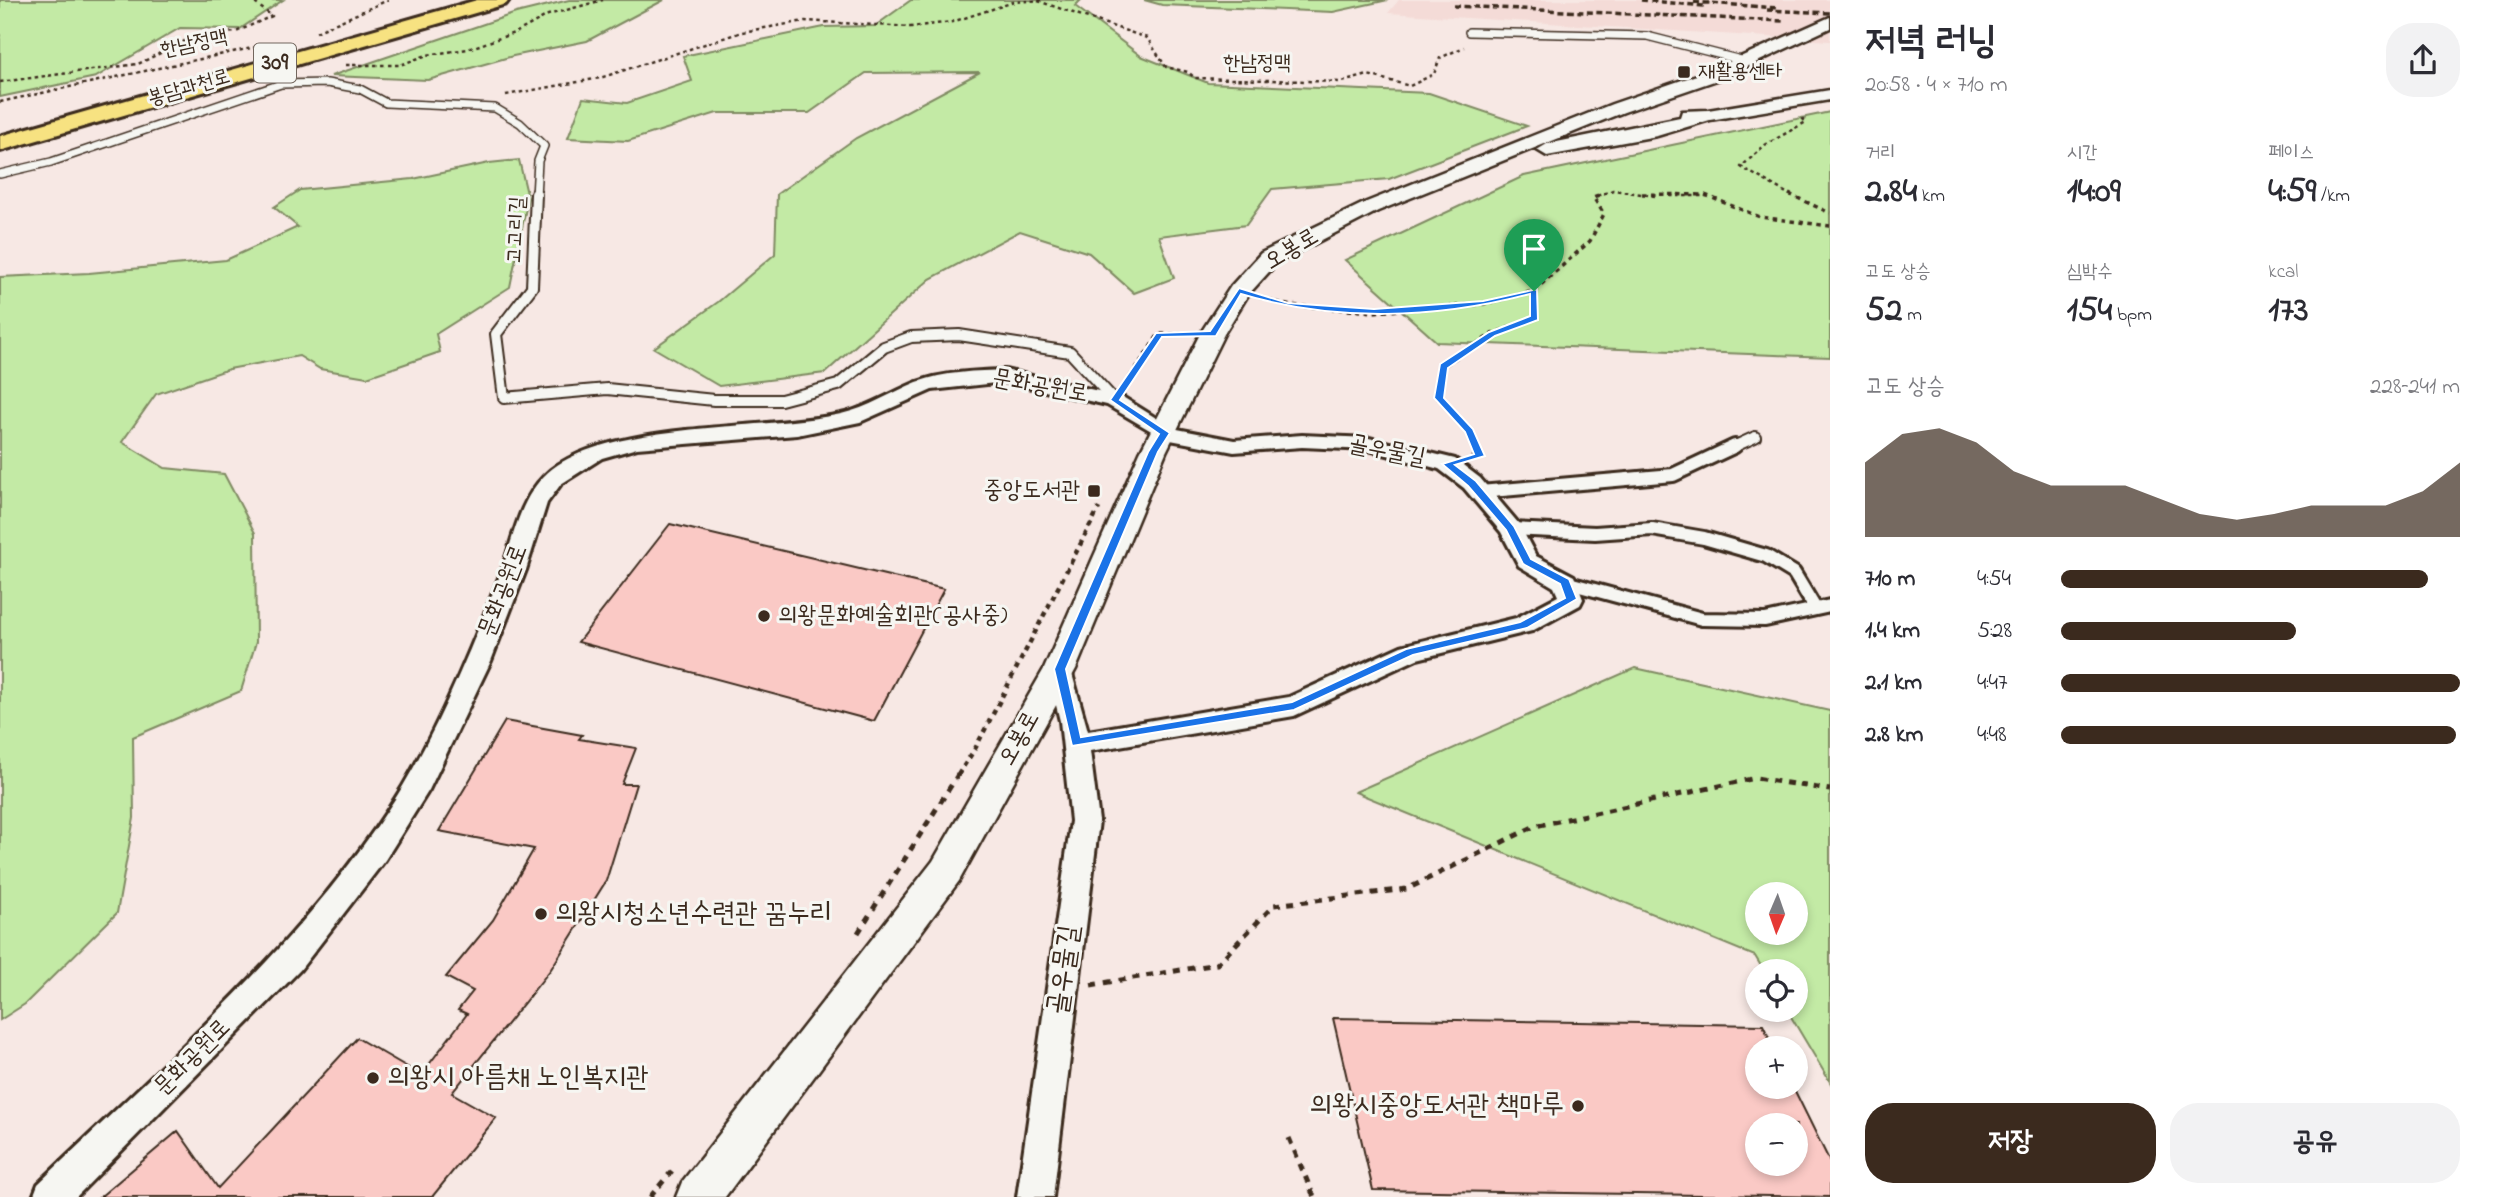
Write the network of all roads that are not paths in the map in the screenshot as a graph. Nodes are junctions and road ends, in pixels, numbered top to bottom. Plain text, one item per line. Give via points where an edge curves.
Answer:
1 (473, 0) edge
2 (499, 0) edge
3 (1830, 22) edge
4 (1469, 32) road end
5 (366, 33) junction
6 (1745, 61) junction
7 (1717, 74) junction
8 (109, 90) dead end
9 (1830, 95) edge
10 (1786, 103) junction
11 (1618, 108) junction
12 (1708, 115) junction
13 (46, 131) junction
14 (0, 135) edge
15 (0, 144) edge
16 (0, 158) edge
17 (1484, 161) junction
18 (0, 174) edge
19 (1114, 400) junction
20 (1165, 433) junction
21 (1755, 437) dead end
22 (1480, 492) junction
23 (1511, 529) junction
24 (1565, 582) junction
25 (1830, 606) edge
26 (1815, 608) junction
27 (1060, 669) junction
28 (1076, 743) junction
29 (51, 1197) edge
30 (698, 1197) edge
31 (1035, 1197) edge

1 - 5 highway
2 - 5 highway
3 - 6 street, 오봉로
4 - 6 lane via 1647,36
5 - 8 highway
5 - 13 highway
6 - 7 street, 오봉로
7 - 10 street via 1701,89 1713,99
7 - 11 street, 오봉로
9 - 10 street
10 - 12 street
11 - 12 street via 1660,115
11 - 17 street, 오봉로
12 - 17 street via 1657,130
13 - 14 highway
13 - 15 highway
13 - 16 highway
17 - 20 street, 오봉로 via 1371,206 1269,258 1239,291 1212,334
18 - 19 lane, 고고리길 via 51,162 281,84 327,83 360,89 386,103 495,108 544,146 538,161 532,286 496,334 504,398 607,389 714,400 780,400 838,385 884,347 911,337 959,335 1070,352
19 - 20 street, 문화공원로
19 - 29 street, 문화공원로 via 1005,376 968,377 927,385 853,418 797,429 637,442 594,453 553,479 536,502 514,570 461,697 415,790 375,852 289,960
20 - 22 street, 골우물길 via 1234,446 1302,441 1369,444 1447,464
20 - 27 street, 오봉로
21 - 22 lane via 1673,475
22 - 23 street, 골우물길
23 - 24 street, 골우물길 via 1527,561
23 - 26 lane via 1595,533 1652,529 1704,538 1766,556 1794,573
24 - 26 lane via 1702,619 1765,620
24 - 28 street via 1571,599 1523,625 1410,652 1294,706
25 - 26 lane
27 - 28 street, 골우물길
27 - 30 street, 오봉로 via 946,871
28 - 31 street, 골우물길 via 1085,821

